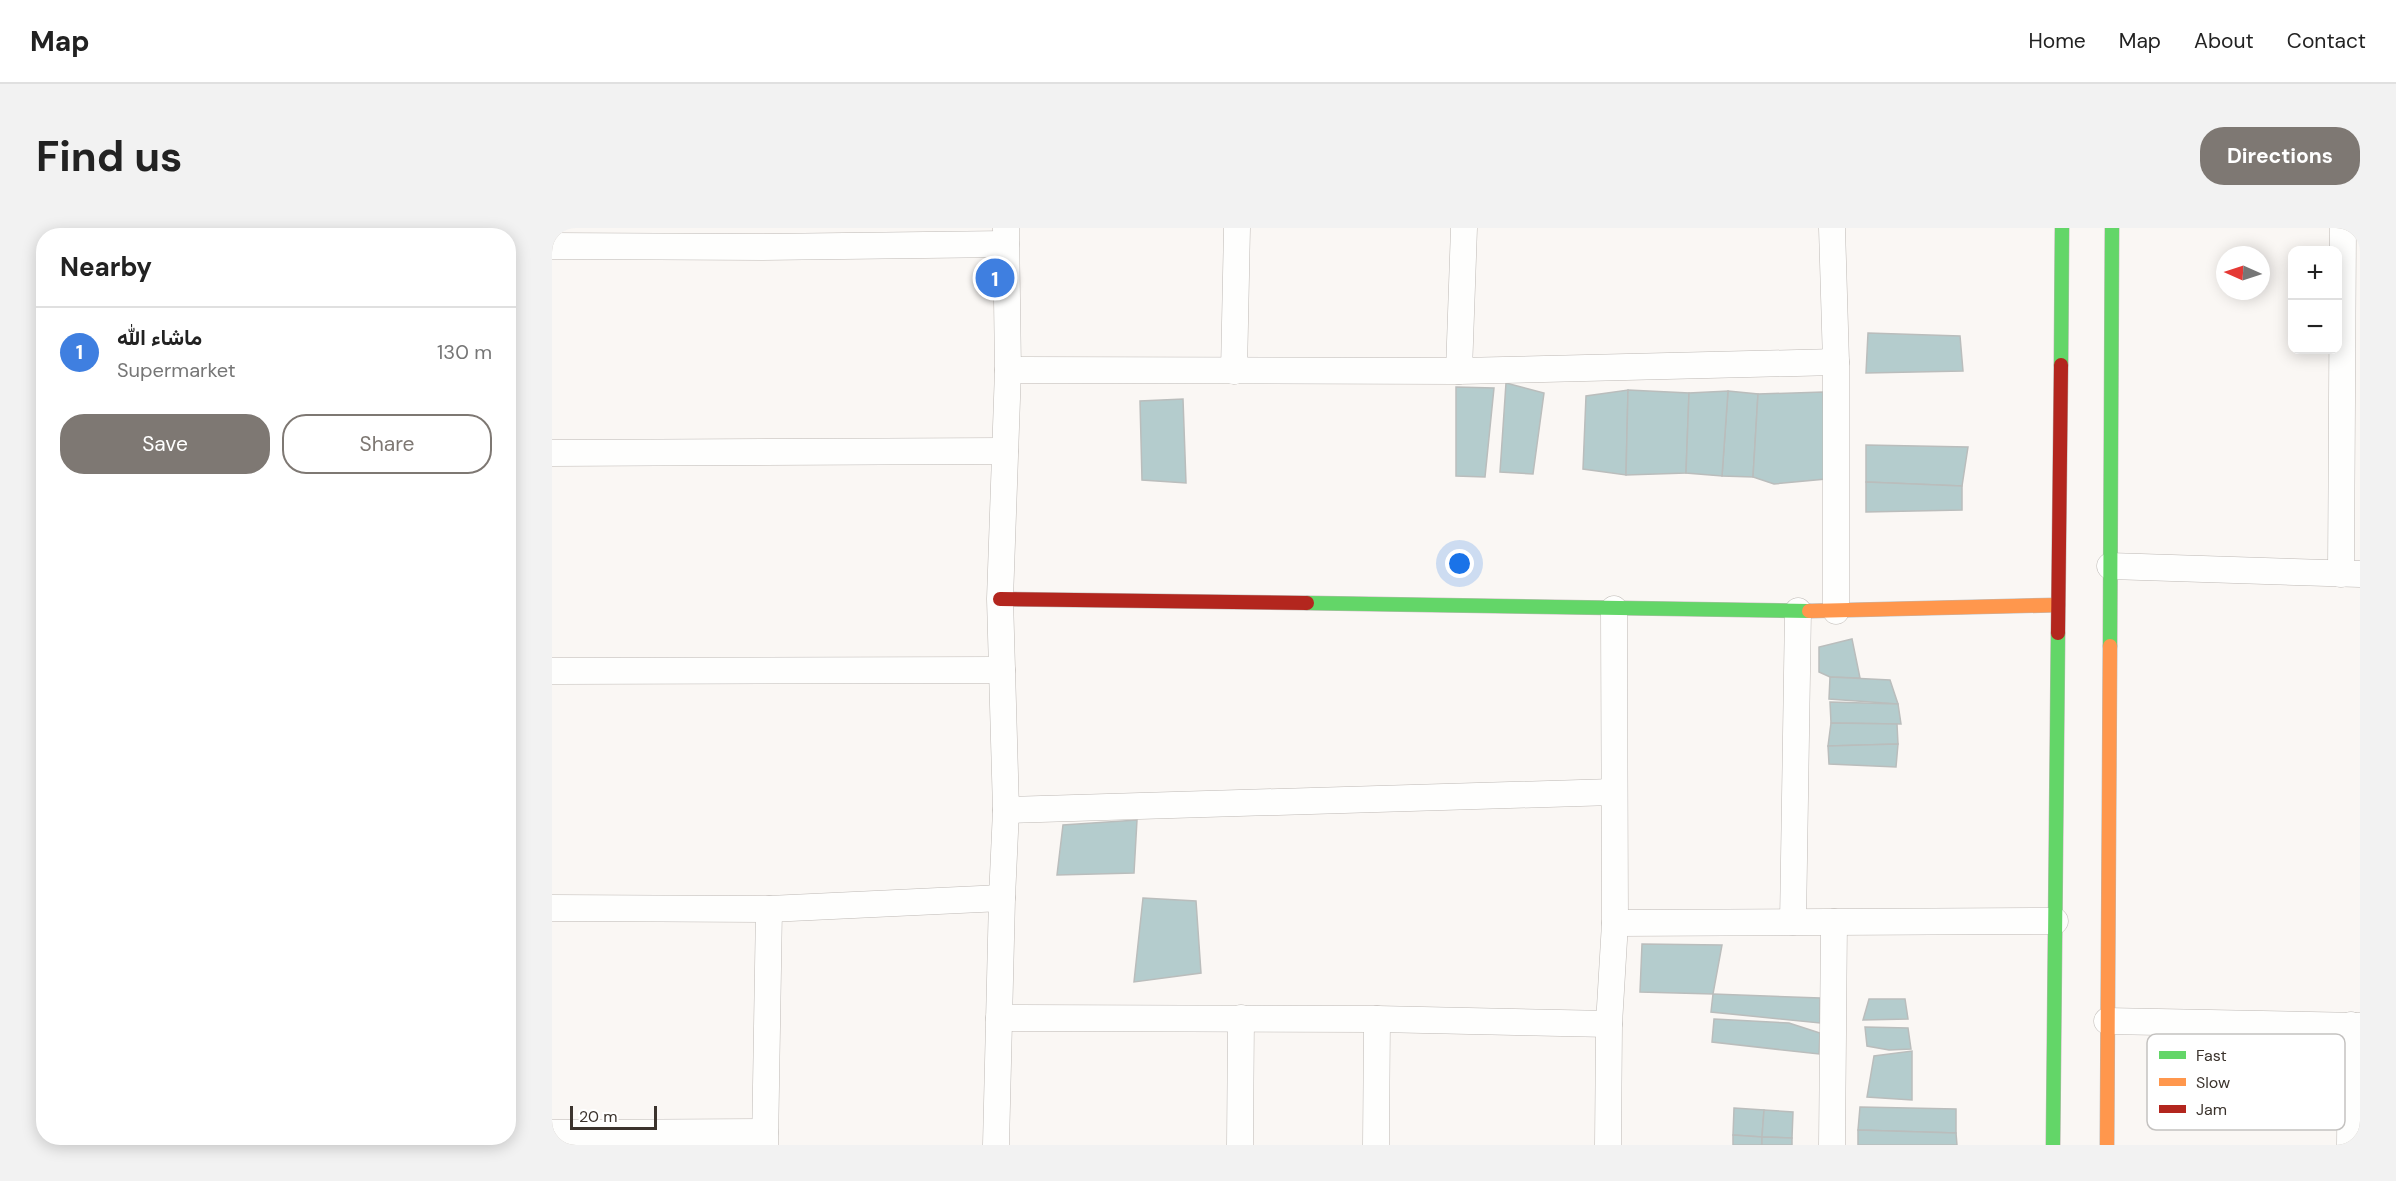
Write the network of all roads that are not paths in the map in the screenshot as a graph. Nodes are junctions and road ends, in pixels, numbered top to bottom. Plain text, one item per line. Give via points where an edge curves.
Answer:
1 (1237, 228) edge
2 (1464, 228) edge
3 (1832, 228) edge
4 (2062, 228) edge
5 (2112, 228) edge
6 (2343, 228) edge
7 (1006, 236) edge
8 (763, 238) edge
9 (552, 246) edge
10 (2351, 347) edge
11 (1836, 362) junction
12 (1008, 370) junction
13 (1234, 371) junction
14 (1459, 371) junction
15 (1005, 451) junction
16 (552, 453) edge
17 (2110, 566) junction
18 (2351, 574) edge
19 (1000, 599) junction
20 (2058, 605) junction
21 (1614, 609) junction
22 (1798, 610) junction
23 (1836, 611) junction
24 (1002, 670) junction
25 (552, 671) edge
26 (1613, 792) junction
27 (1006, 810) junction
28 (1002, 898) junction
29 (552, 908) edge
30 (769, 909) junction
31 (2055, 921) junction
32 (1615, 922) junction
33 (1793, 922) junction
34 (1834, 922) junction
35 (999, 1018) junction
36 (1241, 1018) junction
37 (1377, 1020) junction
38 (2107, 1020) junction
39 (1609, 1024) junction
40 (2356, 1025) edge
41 (552, 1133) edge
42 (765, 1138) edge
43 (996, 1145) edge
44 (1240, 1145) edge
45 (1376, 1145) edge
46 (1608, 1145) edge
47 (1832, 1145) edge
48 (2053, 1145) edge
49 (2107, 1145) edge
50 (2350, 1145) edge

1 - 13 street
2 - 14 street
3 - 11 street
4 - 20 street via 2066,375
5 - 17 street via 2106,375
6 - 10 street
7 - 8 street
7 - 12 street
8 - 9 street
10 - 18 street
11 - 14 street
11 - 23 street
12 - 13 street
12 - 15 street
13 - 14 street
15 - 16 street
15 - 19 street
17 - 18 street
17 - 38 street
19 - 21 street
19 - 24 street
20 - 23 street
20 - 31 street
21 - 22 street
21 - 26 street
22 - 23 street
22 - 33 street
24 - 25 street
24 - 27 street
26 - 27 street
26 - 32 street
27 - 28 street
28 - 30 street
28 - 35 street
29 - 30 street
30 - 42 street
31 - 34 street
31 - 48 street
32 - 33 street
32 - 39 street
33 - 34 street
34 - 47 street
35 - 36 street
35 - 43 street
36 - 37 street
36 - 44 street
37 - 39 street
37 - 45 street
38 - 40 street
38 - 49 street
39 - 46 street
40 - 50 street
41 - 42 street

